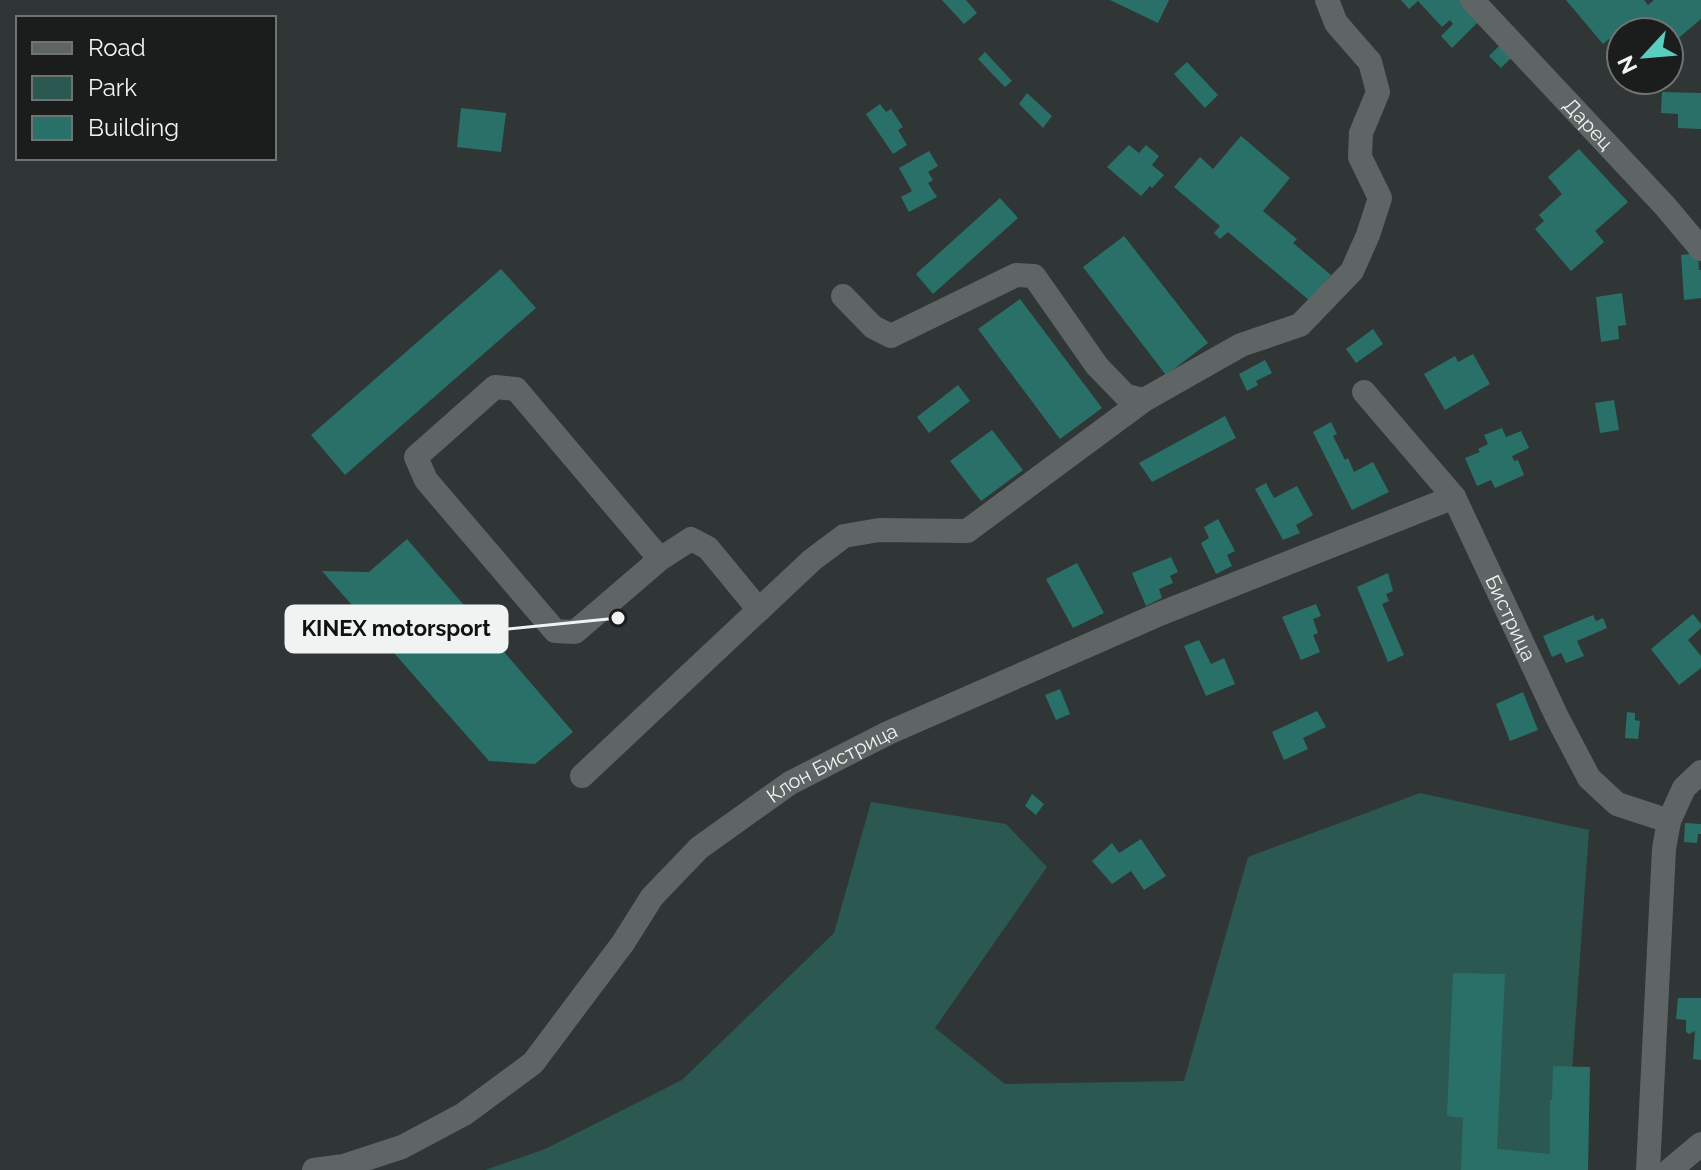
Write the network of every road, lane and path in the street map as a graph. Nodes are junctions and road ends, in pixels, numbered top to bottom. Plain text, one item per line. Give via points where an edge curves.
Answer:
1 (1327, 0) edge
2 (1472, 0) edge
3 (1701, 249) edge
4 (843, 296) dead end
5 (1364, 392) dead end
6 (1144, 400) junction
7 (1454, 497) junction
8 (660, 559) junction
9 (759, 610) junction
10 (1701, 772) edge
11 (582, 776) dead end
12 (1669, 821) junction
13 (1701, 1144) edge
14 (314, 1170) edge
15 (1648, 1170) edge
16 (1670, 1170) edge

1 - 6 street via 1336,23 1370,62 1378,92 1361,133 1360,157 1380,198 1352,271 1300,325 1241,345
2 - 3 street, Дарец
4 - 6 street via 873,327 891,336 1016,275 1034,276 1097,366 1126,396
5 - 7 street, Бистрица
6 - 9 street via 967,531 879,530 844,536
7 - 12 street, Бистрица via 1589,778 1617,804
7 - 14 street, Клон Бистрица via 1162,613 888,733 790,783 699,848 652,897 533,1063 464,1114 402,1147
8 - 8 street via 575,632 555,631 426,480 416,457 495,387 516,389
8 - 9 street via 691,539 708,548
9 - 11 street
10 - 12 street via 1684,788
12 - 15 street
13 - 16 street

